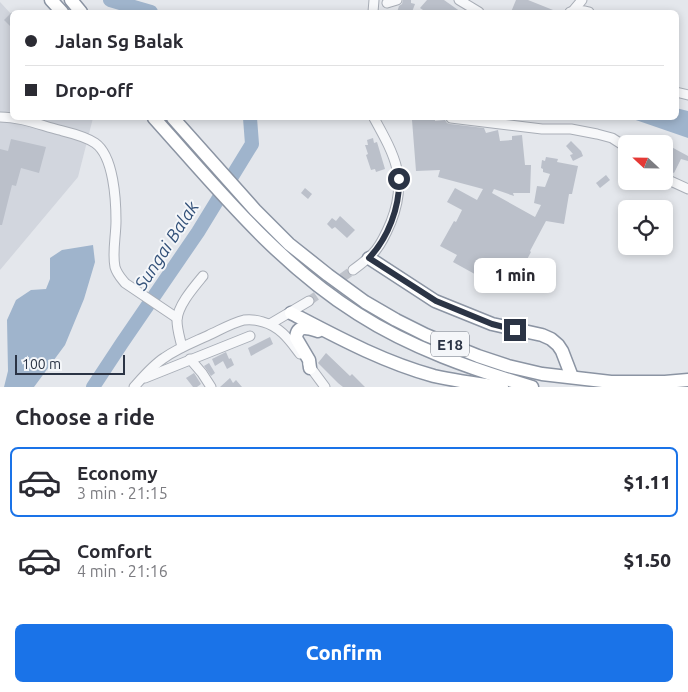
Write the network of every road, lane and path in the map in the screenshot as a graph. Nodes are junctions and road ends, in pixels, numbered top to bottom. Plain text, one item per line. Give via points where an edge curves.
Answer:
1 (51, 0) edge
2 (70, 0) edge
3 (397, 0) edge
4 (459, 0) edge
5 (582, 0) edge
6 (387, 4) dead end
7 (60, 10) edge
8 (80, 10) edge
9 (476, 10) edge
10 (573, 10) edge
11 (25, 120) edge
12 (156, 120) edge
13 (175, 120) edge
14 (375, 120) edge
15 (468, 120) edge
16 (618, 142) edge
17 (673, 182) edge
18 (688, 189) edge
19 (369, 258) junction
20 (353, 270) tunnel mouth
21 (203, 276) dead end
22 (309, 301) tunnel mouth
23 (290, 313) junction
24 (177, 318) junction
25 (270, 324) junction
26 (330, 333) junction
27 (284, 334) junction
28 (250, 336) dead end
29 (182, 348) junction
30 (190, 360) junction
31 (310, 368) junction
32 (572, 377) junction
33 (688, 380) edge
34 (137, 384) edge
35 (211, 387) edge
36 (325, 387) edge
37 (502, 387) edge
38 (532, 387) edge

1 - 7 highway
2 - 8 highway
3 - 6 street
4 - 9 street
5 - 10 street
11 - 24 street via 95,142 103,151 110,165 112,180 116,220 115,268 125,283
12 - 38 highway, E18 via 246,220 293,266 326,292 388,332 446,358
13 - 32 highway, E18 via 289,244 365,302 426,335 508,366
14 - 19 street via 395,160 400,190 384,239
15 - 16 street via 542,129 571,129
17 - 18 street
19 - 20 street
19 - 32 highway via 436,301 492,324 542,334 551,339 562,351
21 - 24 street via 183,303
22 - 23 street
23 - 25 street
23 - 26 highway
23 - 27 street via 284,323
24 - 29 street
25 - 27 street
25 - 29 street via 258,320 240,322
26 - 31 highway via 301,328 296,334
26 - 37 highway via 376,356 434,376
27 - 31 street
28 - 30 street
29 - 34 street via 164,358
30 - 34 street
30 - 35 street
31 - 36 street
32 - 33 highway, E18 via 611,382

